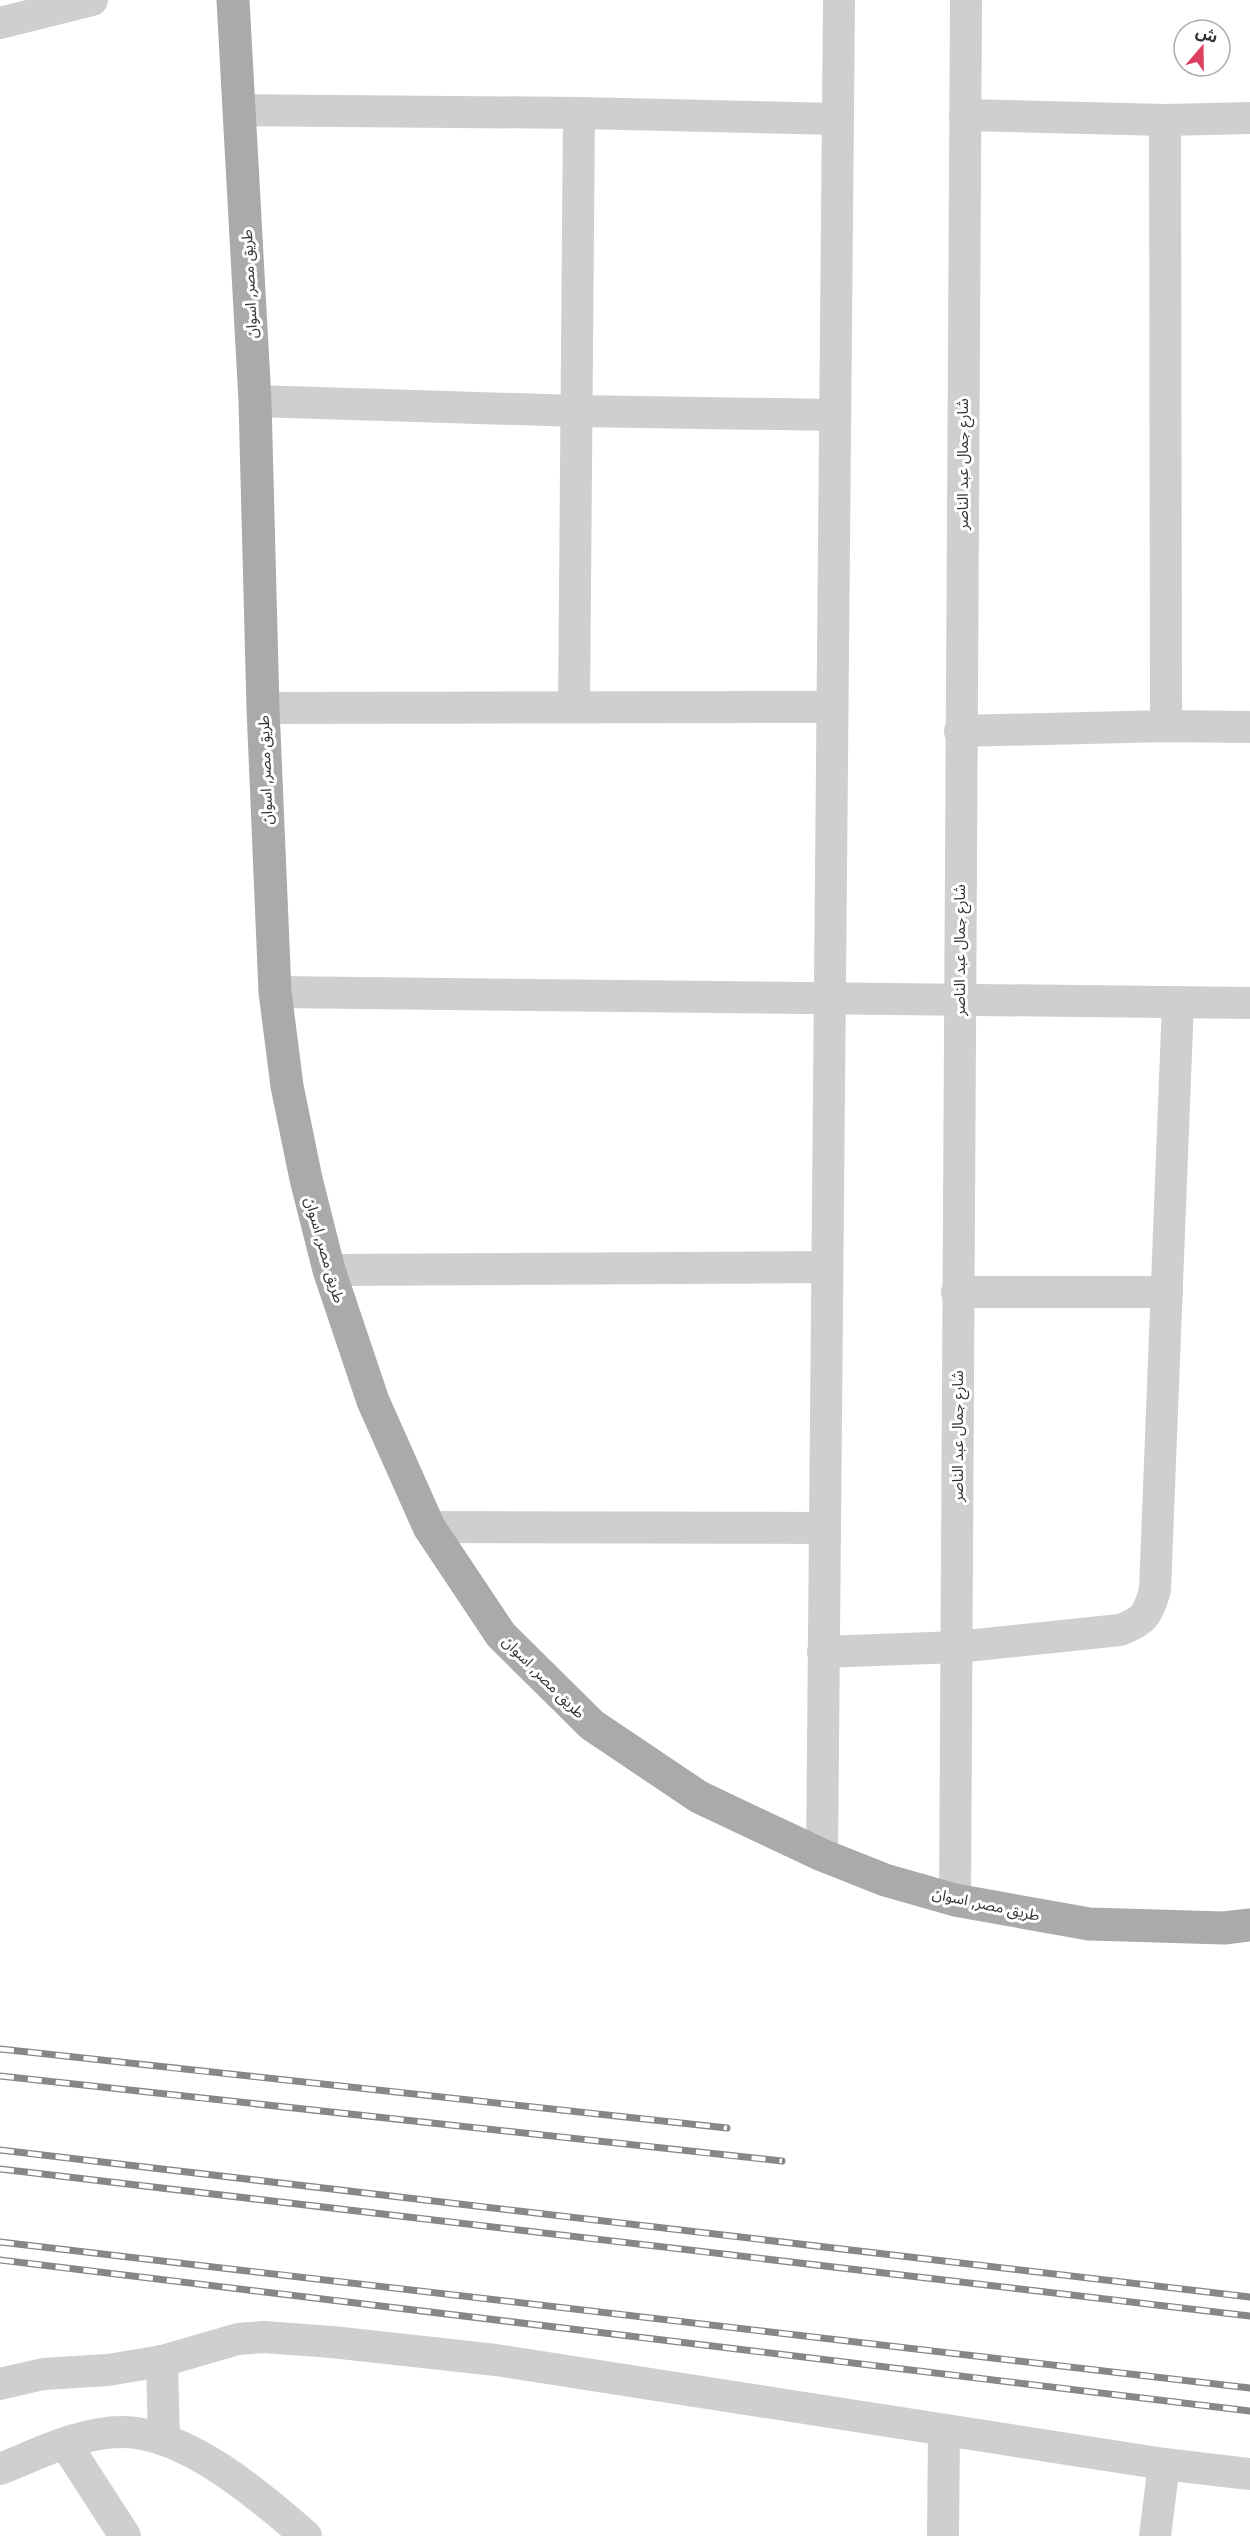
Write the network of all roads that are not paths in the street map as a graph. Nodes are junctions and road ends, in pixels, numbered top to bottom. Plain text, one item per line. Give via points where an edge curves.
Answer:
1 (92, 0) edge
2 (233, 0) edge
3 (839, 0) edge
4 (966, 0) edge
5 (0, 23) edge
6 (239, 110) junction
7 (579, 113) junction
8 (965, 116) junction
9 (1250, 118) edge
10 (838, 119) junction
11 (1166, 120) junction
12 (255, 401) junction
13 (577, 411) junction
14 (835, 415) junction
15 (574, 707) junction
16 (263, 708) junction
17 (832, 708) junction
18 (1166, 726) junction
19 (1250, 727) edge
20 (960, 731) junction
21 (275, 992) junction
22 (830, 998) junction
23 (959, 999) junction
24 (1178, 1002) junction
25 (1250, 1003) edge
26 (826, 1267) junction
27 (329, 1270) junction
28 (957, 1292) junction
29 (1167, 1292) junction
30 (429, 1527) junction
31 (825, 1528) junction
32 (957, 1647) junction
33 (824, 1652) junction
34 (822, 1855) junction
35 (955, 1900) junction
36 (1250, 1925) edge
37 (162, 2361) junction
38 (0, 2384) edge
39 (944, 2430) junction
40 (164, 2440) junction
41 (65, 2443) junction
42 (1164, 2464) junction
43 (0, 2469) edge
44 (1250, 2474) edge
45 (125, 2536) edge
46 (306, 2536) edge
47 (944, 2536) edge
48 (1155, 2536) edge

1 - 5 street
2 - 6 main road, طريق مصر, اسوان
3 - 10 street
4 - 8 street, شارع جمال عبد الناصر
6 - 7 street
6 - 12 main road, طريق مصر, اسوان
7 - 10 street
7 - 13 street
8 - 11 street
8 - 20 street, شارع جمال عبد الناصر
9 - 11 street
10 - 14 street
11 - 18 street
12 - 13 street
12 - 16 main road, طريق مصر, اسوان
13 - 14 street
13 - 15 street
14 - 17 street
15 - 16 street
15 - 17 street
16 - 21 main road, طريق مصر, اسوان
17 - 22 street
18 - 19 street
18 - 20 street
20 - 23 street, شارع جمال عبد الناصر
21 - 22 street
21 - 27 main road, طريق مصر, اسوان via 306,1179
22 - 23 street
22 - 26 street
23 - 24 street
23 - 28 street, شارع جمال عبد الناصر
24 - 25 street
24 - 29 street
26 - 27 street
26 - 31 street
27 - 30 main road, طريق مصر, اسوان via 374,1401
28 - 29 street
28 - 32 street, شارع جمال عبد الناصر
29 - 32 street via 1155,1590 1149,1612 1138,1623 1120,1630
30 - 31 street
30 - 34 main road, طريق مصر, اسوان via 501,1635 592,1725 699,1797
31 - 33 street
32 - 33 street
32 - 35 street, شارع جمال عبد الناصر
33 - 34 street
34 - 35 main road, طريق مصر, اسوان via 885,1880
35 - 36 main road, طريق مصر, اسوان via 1089,1924 1224,1928
37 - 38 street via 108,2370 43,2374
37 - 39 street via 238,2339 332,2342 496,2360
37 - 40 street
39 - 42 street
39 - 47 street
40 - 41 street via 122,2432
40 - 46 street via 250,2488
41 - 43 street
41 - 45 street
42 - 44 street
42 - 48 street

